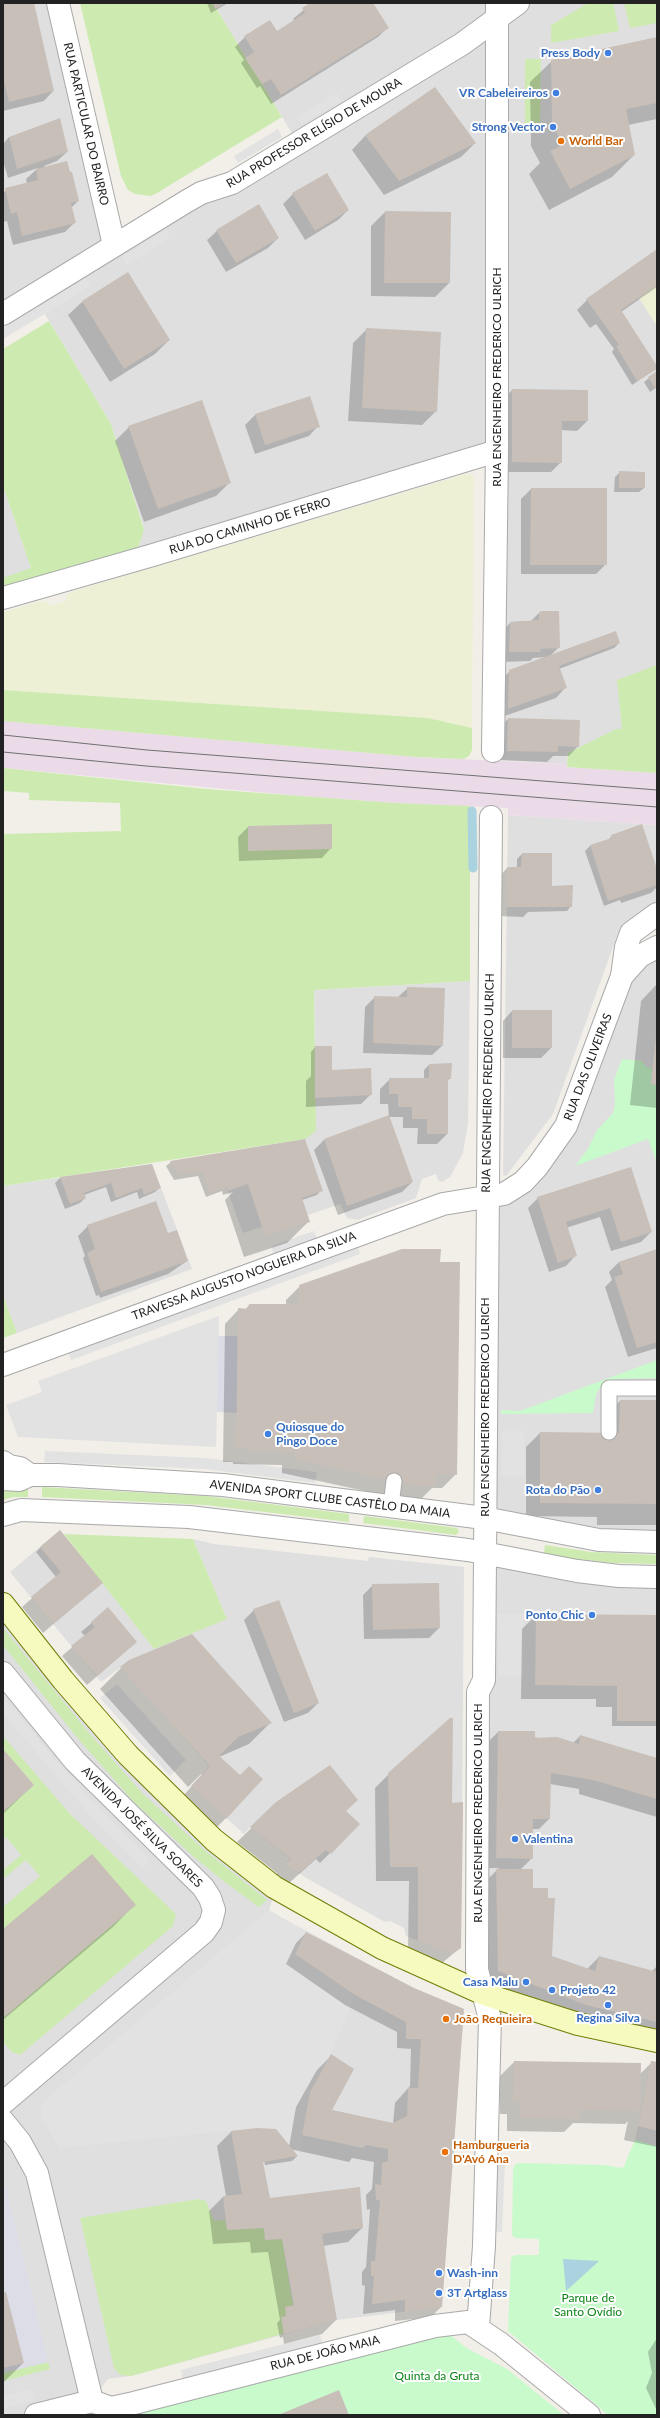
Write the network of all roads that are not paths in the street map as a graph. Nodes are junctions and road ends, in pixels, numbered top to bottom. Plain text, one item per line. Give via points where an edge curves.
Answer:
1 (58, 3) edge
2 (518, 3) edge
3 (497, 11) edge
4 (114, 245) junction
5 (3, 314) edge
6 (497, 451) junction
7 (3, 598) edge
8 (493, 752) dead end
9 (491, 817) dead end
10 (657, 914) edge
11 (657, 946) edge
12 (622, 976) junction
13 (487, 1197) junction
14 (3, 1365) edge
15 (657, 1388) edge
16 (609, 1432) dead end
17 (3, 1462) edge
18 (30, 1475) junction
19 (3, 1479) edge
20 (394, 1481) dead end
21 (391, 1506) junction
22 (3, 1515) edge
23 (484, 1518) junction
24 (657, 1542) edge
25 (485, 1553) junction
26 (657, 1577) edge
27 (3, 1604) edge
28 (3, 1673) edge
29 (484, 1994) junction
30 (657, 2041) edge
31 (3, 2103) edge
32 (3, 2121) edge
33 (478, 2327) junction
34 (92, 2401) junction
35 (36, 2415) edge
36 (589, 2415) edge

1 - 4 street, RUA PARTICULAR DO BAIRRO
2 - 3 street, RUA PROFESSOR ELÍSIO DE MOURA
3 - 4 street, RUA PROFESSOR ELÍSIO DE MOURA via 462,44 232,183 192,197
3 - 6 street, RUA ENGENHEIRO FREDERICO ULRICH
4 - 5 street, RUA PROFESSOR ELÍSIO DE MOURA
6 - 7 street, RUA DO CAMINHO DE FERRO via 153,556
6 - 8 street, RUA ENGENHEIRO FREDERICO ULRICH
9 - 13 street, RUA ENGENHEIRO FREDERICO ULRICH
10 - 12 street, RUA DAS OLIVEIRAS via 631,933 626,947
11 - 12 street via 640,956
12 - 13 street, RUA DAS OLIVEIRAS via 566,1126 523,1182 504,1194
13 - 14 street, TRAVESSA AUGUSTO NOGUEIRA DA SILVA via 443,1204
13 - 23 street, RUA ENGENHEIRO FREDERICO ULRICH
15 - 16 lane via 609,1388
17 - 18 street
18 - 19 street, AVENIDA SPORT CLUBE CASTÊLO DA MAIA via 19,1480
18 - 21 street, AVENIDA SPORT CLUBE CASTÊLO DA MAIA via 201,1483
20 - 21 lane
21 - 23 street, AVENIDA SPORT CLUBE CASTÊLO DA MAIA
22 - 25 street via 21,1510 189,1517
23 - 24 street, AVENIDA SPORT CLUBE CASTÊLO DA MAIA via 576,1537
23 - 25 street, RUA ENGENHEIRO FREDERICO ULRICH
25 - 26 street via 577,1571
25 - 29 street, RUA ENGENHEIRO FREDERICO ULRICH via 484,1680 478,1692 477,1969
27 - 29 main road via 63,1680 128,1755 209,1835 243,1864 299,1902 382,1948
28 - 31 street, AVENIDA JOSÉ SILVA SOARES via 75,1761 203,1887 214,1910 211,1922 204,1932
29 - 30 main road via 578,2024
29 - 33 street, RUA ENGENHEIRO FREDERICO ULRICH via 490,2019 484,2246
32 - 34 street via 20,2142 37,2173
33 - 34 street, RUA DE JOÃO MAIA via 468,2322 435,2326 111,2408
33 - 36 street, RUA DE JOÃO MAIA
34 - 35 street

